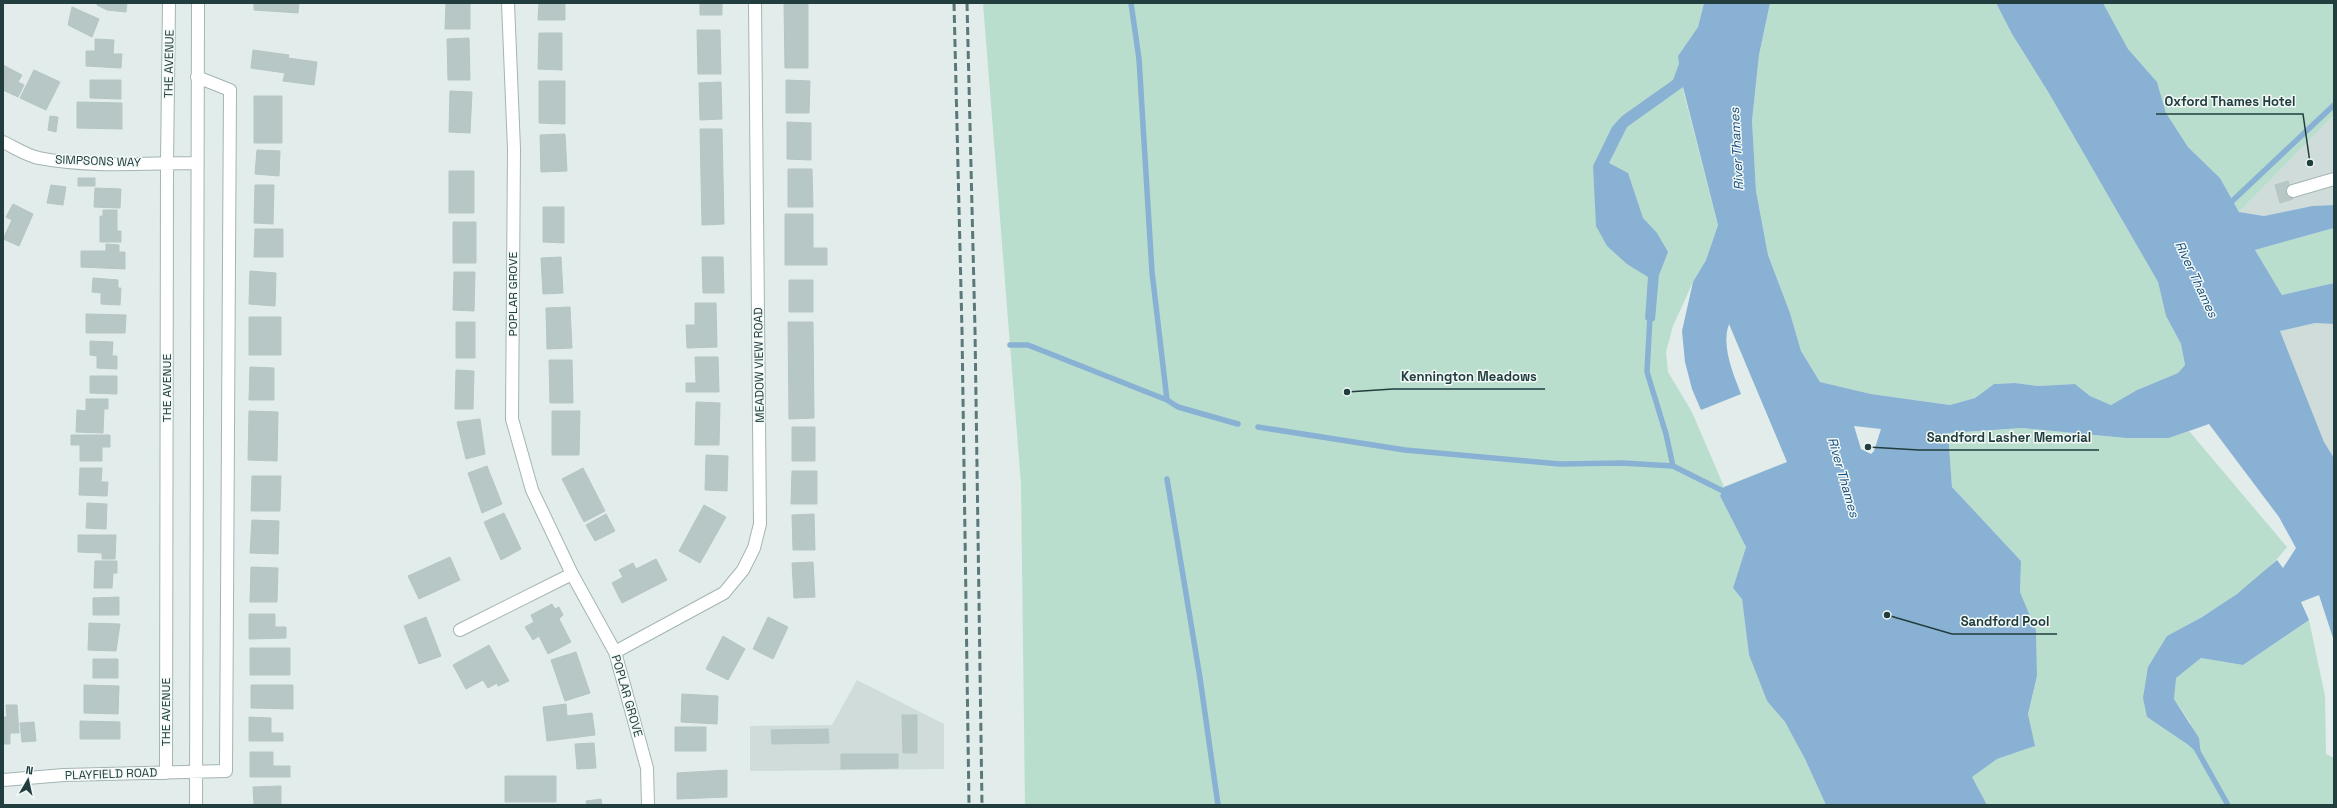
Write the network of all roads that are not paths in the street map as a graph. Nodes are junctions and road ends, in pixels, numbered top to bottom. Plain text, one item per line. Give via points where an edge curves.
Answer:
1 (170, 3) edge
2 (198, 3) edge
3 (508, 3) edge
4 (755, 3) edge
5 (197, 77) junction
6 (3, 142) edge
7 (167, 163) junction
8 (196, 163) junction
9 (2334, 179) edge
10 (2292, 191) dead end
11 (572, 574) junction
12 (460, 630) dead end
13 (615, 652) junction
14 (166, 772) junction
15 (196, 773) junction
16 (3, 780) edge
17 (196, 805) edge
18 (648, 805) edge

1 - 7 street, THE AVENUE
2 - 5 street
3 - 11 street, POPLAR GROVE via 514,149 512,419 532,490
4 - 13 street, MEADOW VIEW ROAD via 760,524 754,548 743,570 724,593
5 - 8 street
5 - 15 street via 230,90 226,771
6 - 7 street, SIMPSONS WAY via 38,158 111,163
7 - 8 street, SIMPSONS WAY
7 - 14 street, THE AVENUE
8 - 15 street
9 - 10 street
11 - 12 street
11 - 13 street, POPLAR GROVE
13 - 18 street, POPLAR GROVE via 647,768
14 - 15 street, PLAYFIELD ROAD
14 - 16 street, PLAYFIELD ROAD via 64,775
15 - 17 street

